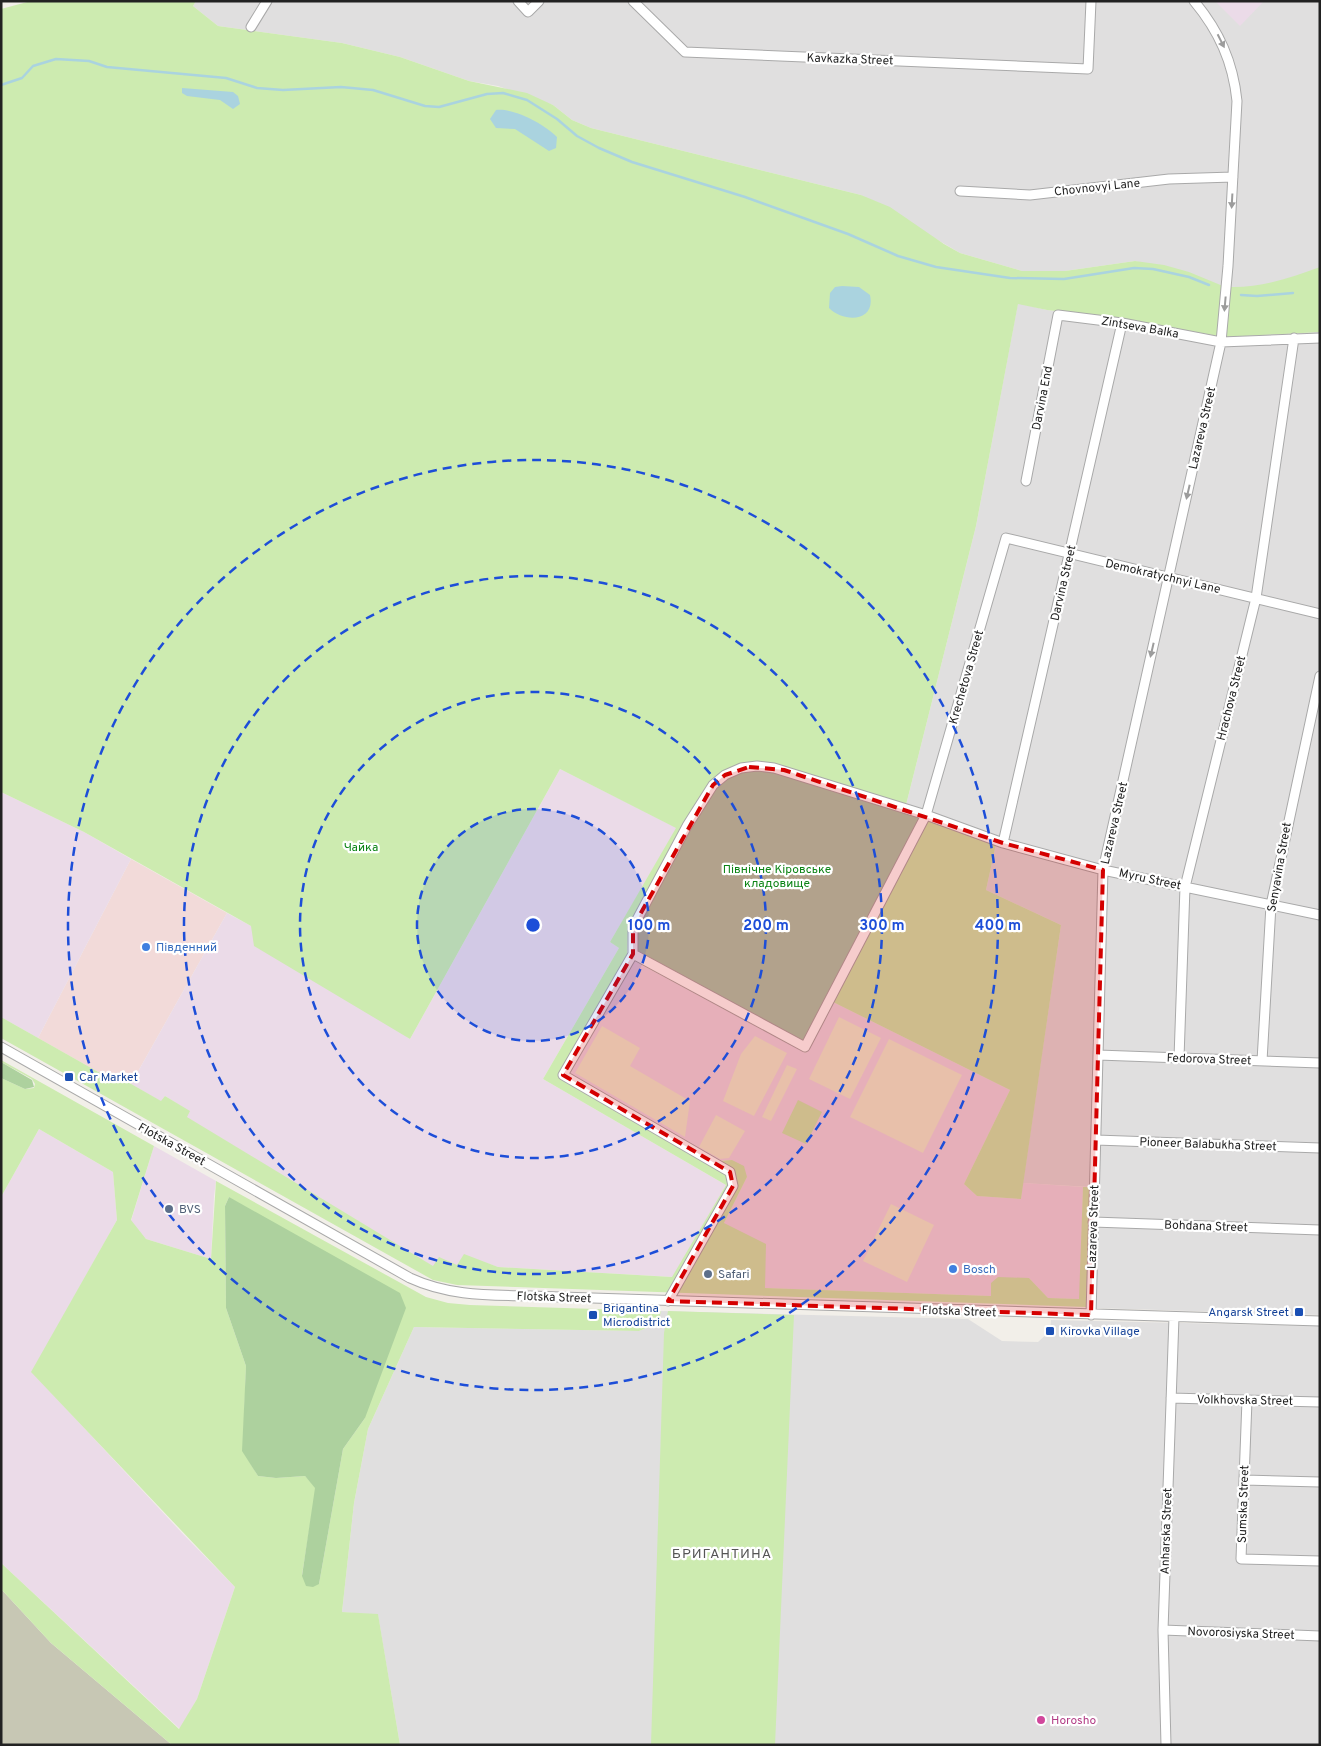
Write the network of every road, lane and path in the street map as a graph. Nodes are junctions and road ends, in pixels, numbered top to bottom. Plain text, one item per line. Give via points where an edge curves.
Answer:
1 (267, 1) edge
2 (518, 1) edge
3 (540, 1) edge
4 (633, 1) edge
5 (1091, 1) edge
6 (1194, 1) edge
7 (251, 27) dead end
8 (1233, 176) junction
9 (960, 191) dead end
10 (1058, 315) joint
11 (1122, 322) junction
12 (1294, 338) junction
13 (1320, 338) edge
14 (1221, 342) junction
15 (1026, 481) dead end
16 (1006, 538) joint
17 (1070, 554) junction
18 (1169, 577) junction
19 (1256, 598) junction
20 (1320, 614) edge
21 (1320, 676) edge
22 (926, 815) junction
23 (1002, 843) junction
24 (1103, 870) junction
25 (1186, 887) junction
26 (1271, 905) junction
27 (1320, 915) edge
28 (633, 954) junction
29 (1, 1047) edge
30 (1098, 1055) junction
31 (1179, 1058) junction
32 (1262, 1061) junction
33 (1320, 1063) edge
34 (1096, 1140) junction
35 (1320, 1148) edge
36 (1093, 1222) junction
37 (1320, 1230) edge
38 (668, 1301) junction
39 (1091, 1315) junction
40 (1174, 1317) junction
41 (1320, 1321) edge
42 (1171, 1398) junction
43 (1247, 1400) junction
44 (1320, 1402) edge
45 (1244, 1480) junction
46 (1320, 1482) edge
47 (1320, 1562) edge
48 (1163, 1630) junction
49 (1320, 1636) edge
50 (1166, 1745) edge

1 - 7 street
2 - 3 street via 528,12
4 - 5 street, Kavkazka Street via 685,52 1088,69
6 -> 8 street via 1218,35 1229,56 1235,78
8 - 9 street, Chovnovyi Lane via 1169,179 1030,195
8 -> 14 street
10 - 11 street, Zintseva Balka
10 - 15 street, Darvina End
11 - 14 street, Zintseva Balka
11 - 17 street, Darvina Street
12 - 13 street, Zintseva Balka
12 - 14 street, Zintseva Balka
12 - 19 street, Hrachova Street
14 -> 18 street, Lazareva Street
16 - 17 street, Demokratychnyi Lane
16 - 22 street, Krechetova Street
17 - 18 street, Demokratychnyi Lane
17 - 23 street, Darvina Street
18 - 19 street, Demokratychnyi Lane
18 -> 24 street, Lazareva Street
19 - 20 street, Demokratychnyi Lane
19 - 25 street, Hrachova Street
21 - 26 street, Senyavina Street
22 - 23 street, Myru Street
22 - 28 street, Myru Street via 774,768 749,767 725,775 713,785 700,805 633,927
22 - 28 street, Krechetova Street via 805,1047
23 - 24 street, Myru Street
24 - 25 street, Myru Street
24 - 30 street, Lazareva Street
25 - 26 street, Myru Street
25 - 31 street, Hrachova Street
26 - 27 street, Myru Street
26 - 32 street, Senyavina Street
28 - 38 street via 562,1075 730,1172 733,1186
29 - 38 street, Flotska Street via 430,1287 463,1294
30 - 31 street, Fedorova Street
30 - 34 street, Lazareva Street
31 - 32 street, Fedorova Street
32 - 33 street, Fedorova Street
34 - 35 street, Pioneer Balabukha Street
34 - 36 street, Lazareva Street
36 - 37 street, Bohdana Street
36 - 39 street, Lazareva Street
38 - 39 street, Flotska Street
39 - 40 street, Flotska Street
40 - 41 street, Flotska Street
40 - 42 street, Anharska Street
42 - 43 street, Volkhovska Street
42 - 48 street, Anharska Street
43 - 44 street, Volkhovska Street
43 - 45 street, Sumska Street
45 - 46 street
45 - 47 street, Sumska Street via 1241,1559
48 - 49 street, Novorosiyska Street
48 - 50 street, Anharska Street

